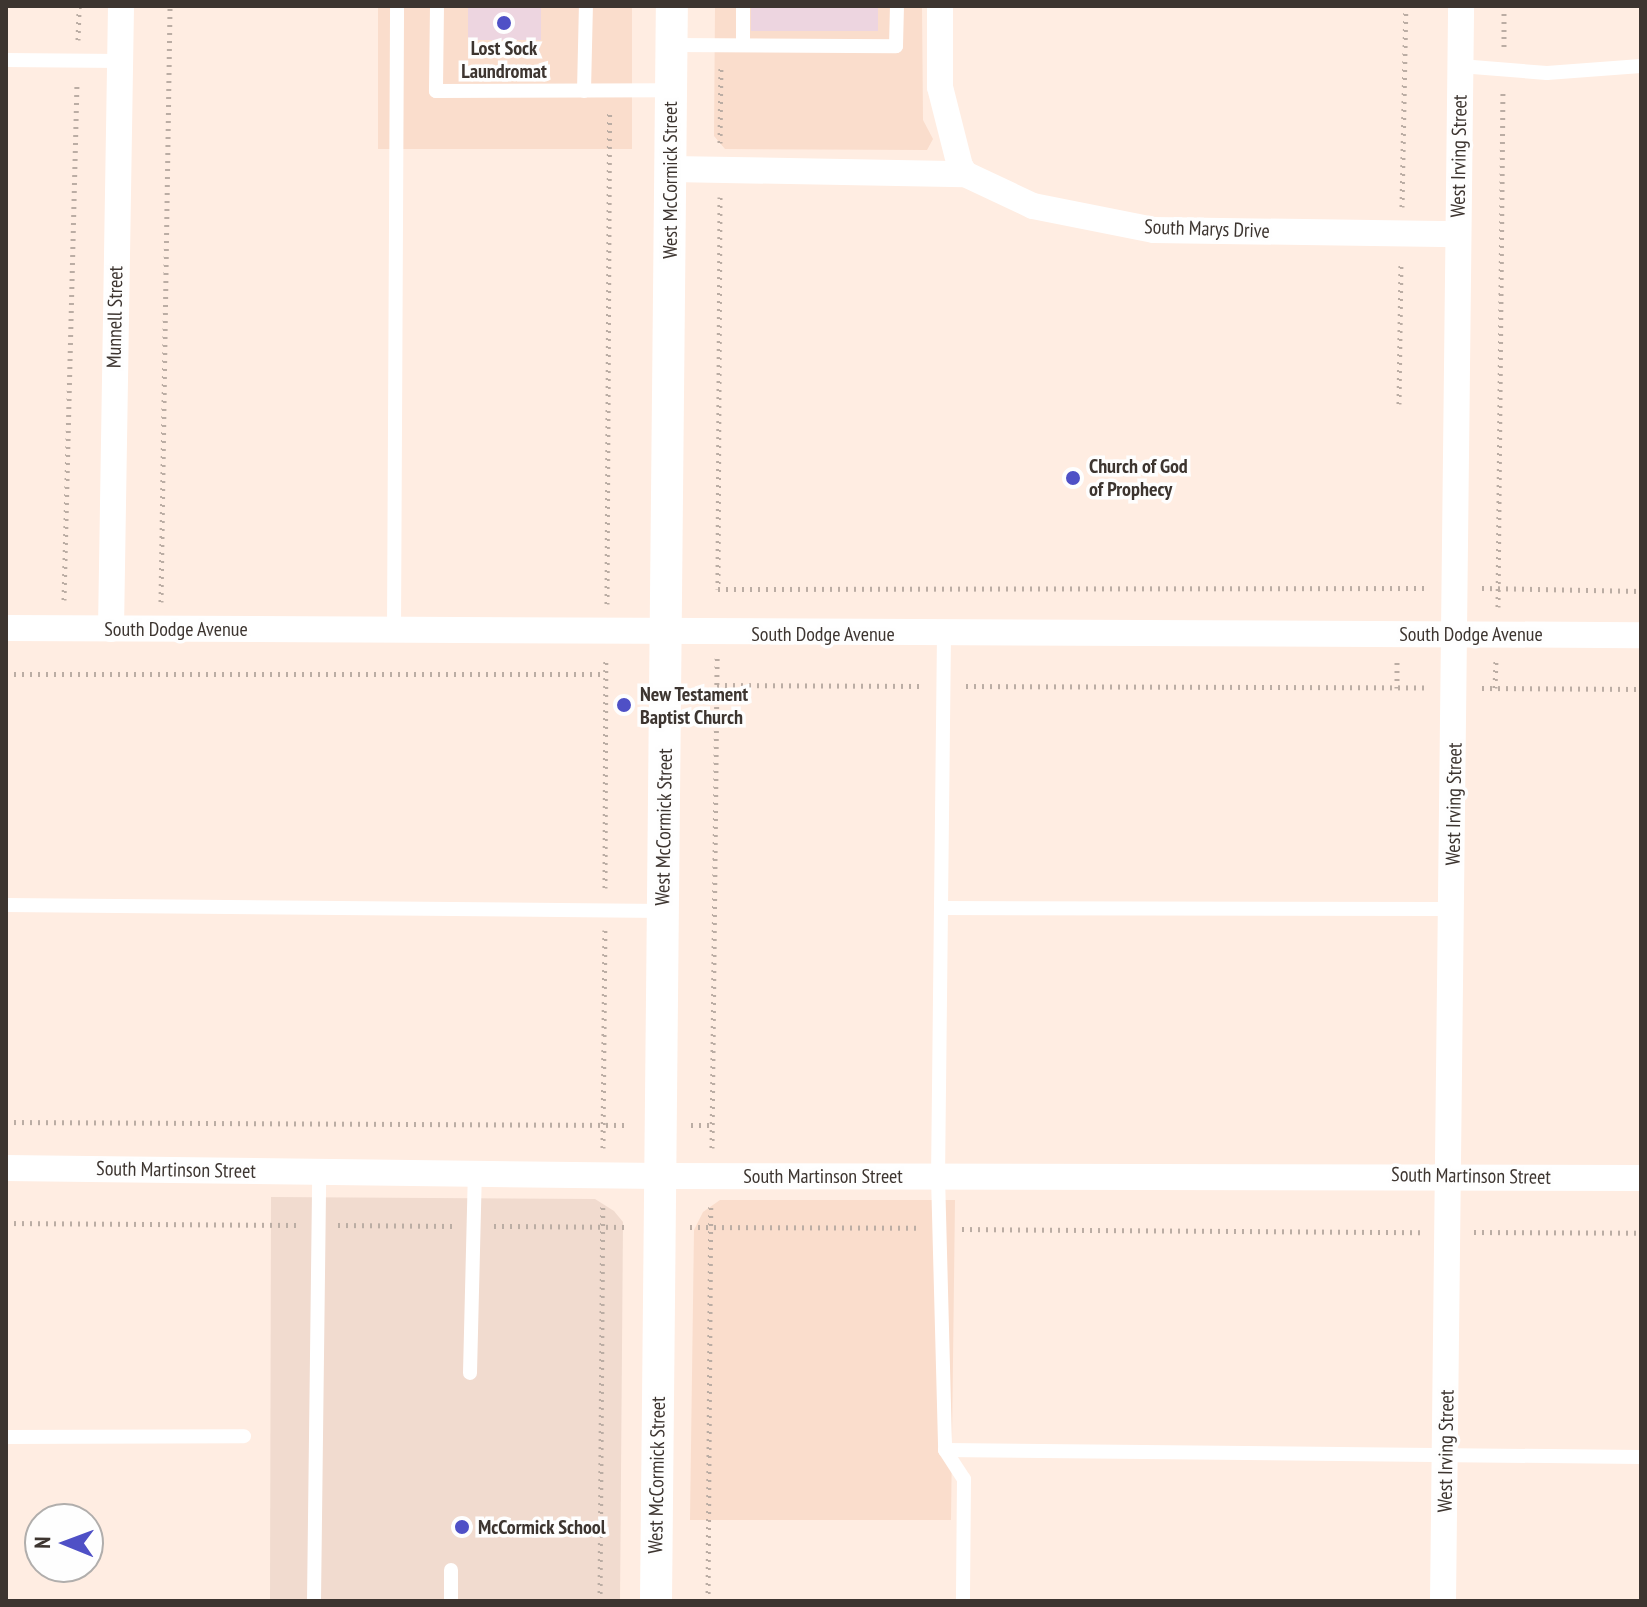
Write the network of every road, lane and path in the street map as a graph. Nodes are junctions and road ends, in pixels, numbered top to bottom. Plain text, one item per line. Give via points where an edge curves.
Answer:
1 (79, 6) edge
2 (121, 6) edge
3 (170, 6) edge
4 (397, 6) edge
5 (437, 6) edge
6 (586, 6) edge
7 (672, 6) edge
8 (743, 6) edge
9 (897, 6) edge
10 (940, 6) edge
11 (1461, 6) edge
12 (1504, 6) edge
13 (672, 45) junction
14 (721, 45) junction
15 (743, 45) junction
16 (6, 60) edge
17 (77, 61) junction
18 (120, 61) junction
19 (1460, 66) junction
20 (1641, 66) edge
21 (1503, 70) junction
22 (671, 90) junction
23 (584, 91) junction
24 (610, 91) junction
25 (671, 169) junction
26 (720, 169) junction
27 (965, 174) junction
28 (1458, 234) junction
29 (1455, 588) junction
30 (718, 589) junction
31 (1499, 589) junction
32 (1641, 591) edge
33 (63, 605) dead end
34 (160, 611) dead end
35 (6, 628) edge
36 (111, 629) junction
37 (394, 631) junction
38 (606, 633) junction
39 (666, 634) junction
40 (717, 634) junction
41 (944, 634) junction
42 (1455, 634) junction
43 (1497, 634) junction
44 (1641, 635) edge
45 (6, 674) edge
46 (606, 674) junction
47 (717, 685) junction
48 (943, 686) junction
49 (1455, 688) junction
50 (1495, 688) junction
51 (1641, 689) edge
52 (6, 905) edge
53 (941, 908) junction
54 (1452, 909) junction
55 (605, 911) junction
56 (663, 911) junction
57 (6, 1122) edge
58 (604, 1125) junction
59 (661, 1125) junction
60 (713, 1125) junction
61 (6, 1168) edge
62 (319, 1172) junction
63 (475, 1174) junction
64 (1450, 1175) junction
65 (603, 1176) junction
66 (660, 1176) junction
67 (938, 1176) junction
68 (712, 1177) junction
69 (1641, 1178) edge
70 (6, 1223) edge
71 (318, 1225) junction
72 (473, 1226) junction
73 (603, 1226) junction
74 (660, 1227) junction
75 (711, 1227) junction
76 (940, 1228) junction
77 (1449, 1232) junction
78 (1641, 1233) edge
79 (470, 1373) dead end
80 (244, 1436) dead end
81 (6, 1437) edge
82 (945, 1450) junction
83 (1446, 1454) junction
84 (1641, 1457) edge
85 (451, 1570) dead end
86 (314, 1601) edge
87 (451, 1601) edge
88 (600, 1601) edge
89 (656, 1601) edge
90 (708, 1601) edge
91 (963, 1601) edge
92 (1443, 1601) edge

1 - 17 path
2 - 18 street, Munnell Street
3 - 34 path
4 - 37 lane
5 - 23 lane via 436,91
6 - 23 lane
7 - 13 street, West McCormick Street
8 - 15 lane
9 - 15 lane via 896,46
10 - 27 street via 940,87
11 - 19 street, West Irving Street
12 - 21 path
13 - 14 lane
13 - 22 street, West McCormick Street
14 - 15 lane
14 - 26 path
16 - 17 lane
17 - 18 lane
17 - 33 path
18 - 36 street, Munnell Street
19 - 21 lane
19 - 28 street, West Irving Street
20 - 21 lane via 1547,73
21 - 31 path
22 - 24 lane
22 - 25 street, West McCormick Street
23 - 24 lane
24 - 38 path
25 - 26 street, South Marys Drive
25 - 39 street, West McCormick Street
26 - 27 street, South Marys Drive
26 - 30 path
27 - 28 street, South Marys Drive via 1033,206 1154,230
28 - 29 street, West Irving Street
29 - 30 path
29 - 31 path
29 - 42 street, West Irving Street
30 - 40 path
31 - 32 path
31 - 43 path
35 - 36 street, South Dodge Avenue
36 - 37 street, South Dodge Avenue
37 - 38 street, South Dodge Avenue
38 - 39 street, South Dodge Avenue
38 - 46 path
39 - 40 street, South Dodge Avenue
39 - 56 street, West McCormick Street
40 - 41 street, South Dodge Avenue
40 - 47 path
41 - 42 street, South Dodge Avenue
41 - 48 lane
42 - 43 street, South Dodge Avenue
42 - 49 street, West Irving Street
43 - 44 street, South Dodge Avenue
43 - 50 path
45 - 46 path
46 - 55 path
47 - 48 path
47 - 60 path
48 - 49 path
48 - 53 lane
49 - 50 path
49 - 54 street, West Irving Street
50 - 51 path
52 - 55 lane
53 - 54 lane
53 - 67 lane
54 - 64 street, West Irving Street
55 - 56 lane
55 - 58 path
56 - 59 street, West McCormick Street
57 - 58 path
58 - 59 path
58 - 65 path
59 - 60 path
59 - 66 street, West McCormick Street
60 - 68 path
61 - 62 street, South Martinson Street
62 - 63 street, South Martinson Street
62 - 71 lane
63 - 65 street, South Martinson Street
63 - 72 lane
64 - 67 street, South Martinson Street
64 - 69 street, South Martinson Street
64 - 77 street, West Irving Street
65 - 66 street, South Martinson Street
65 - 73 path
66 - 68 street, South Martinson Street
66 - 74 street, West McCormick Street
67 - 68 street, South Martinson Street
67 - 76 lane
68 - 75 path
70 - 71 path
71 - 72 path
71 - 86 lane
72 - 73 path
72 - 79 lane
73 - 74 path
73 - 88 path
74 - 75 path
74 - 89 street, West McCormick Street
75 - 76 path
75 - 90 path
76 - 77 path
76 - 82 lane
77 - 78 path
77 - 83 street, West Irving Street
80 - 81 lane
82 - 83 lane
82 - 91 lane via 964,1479
83 - 84 lane
83 - 92 street, West Irving Street
85 - 87 lane

